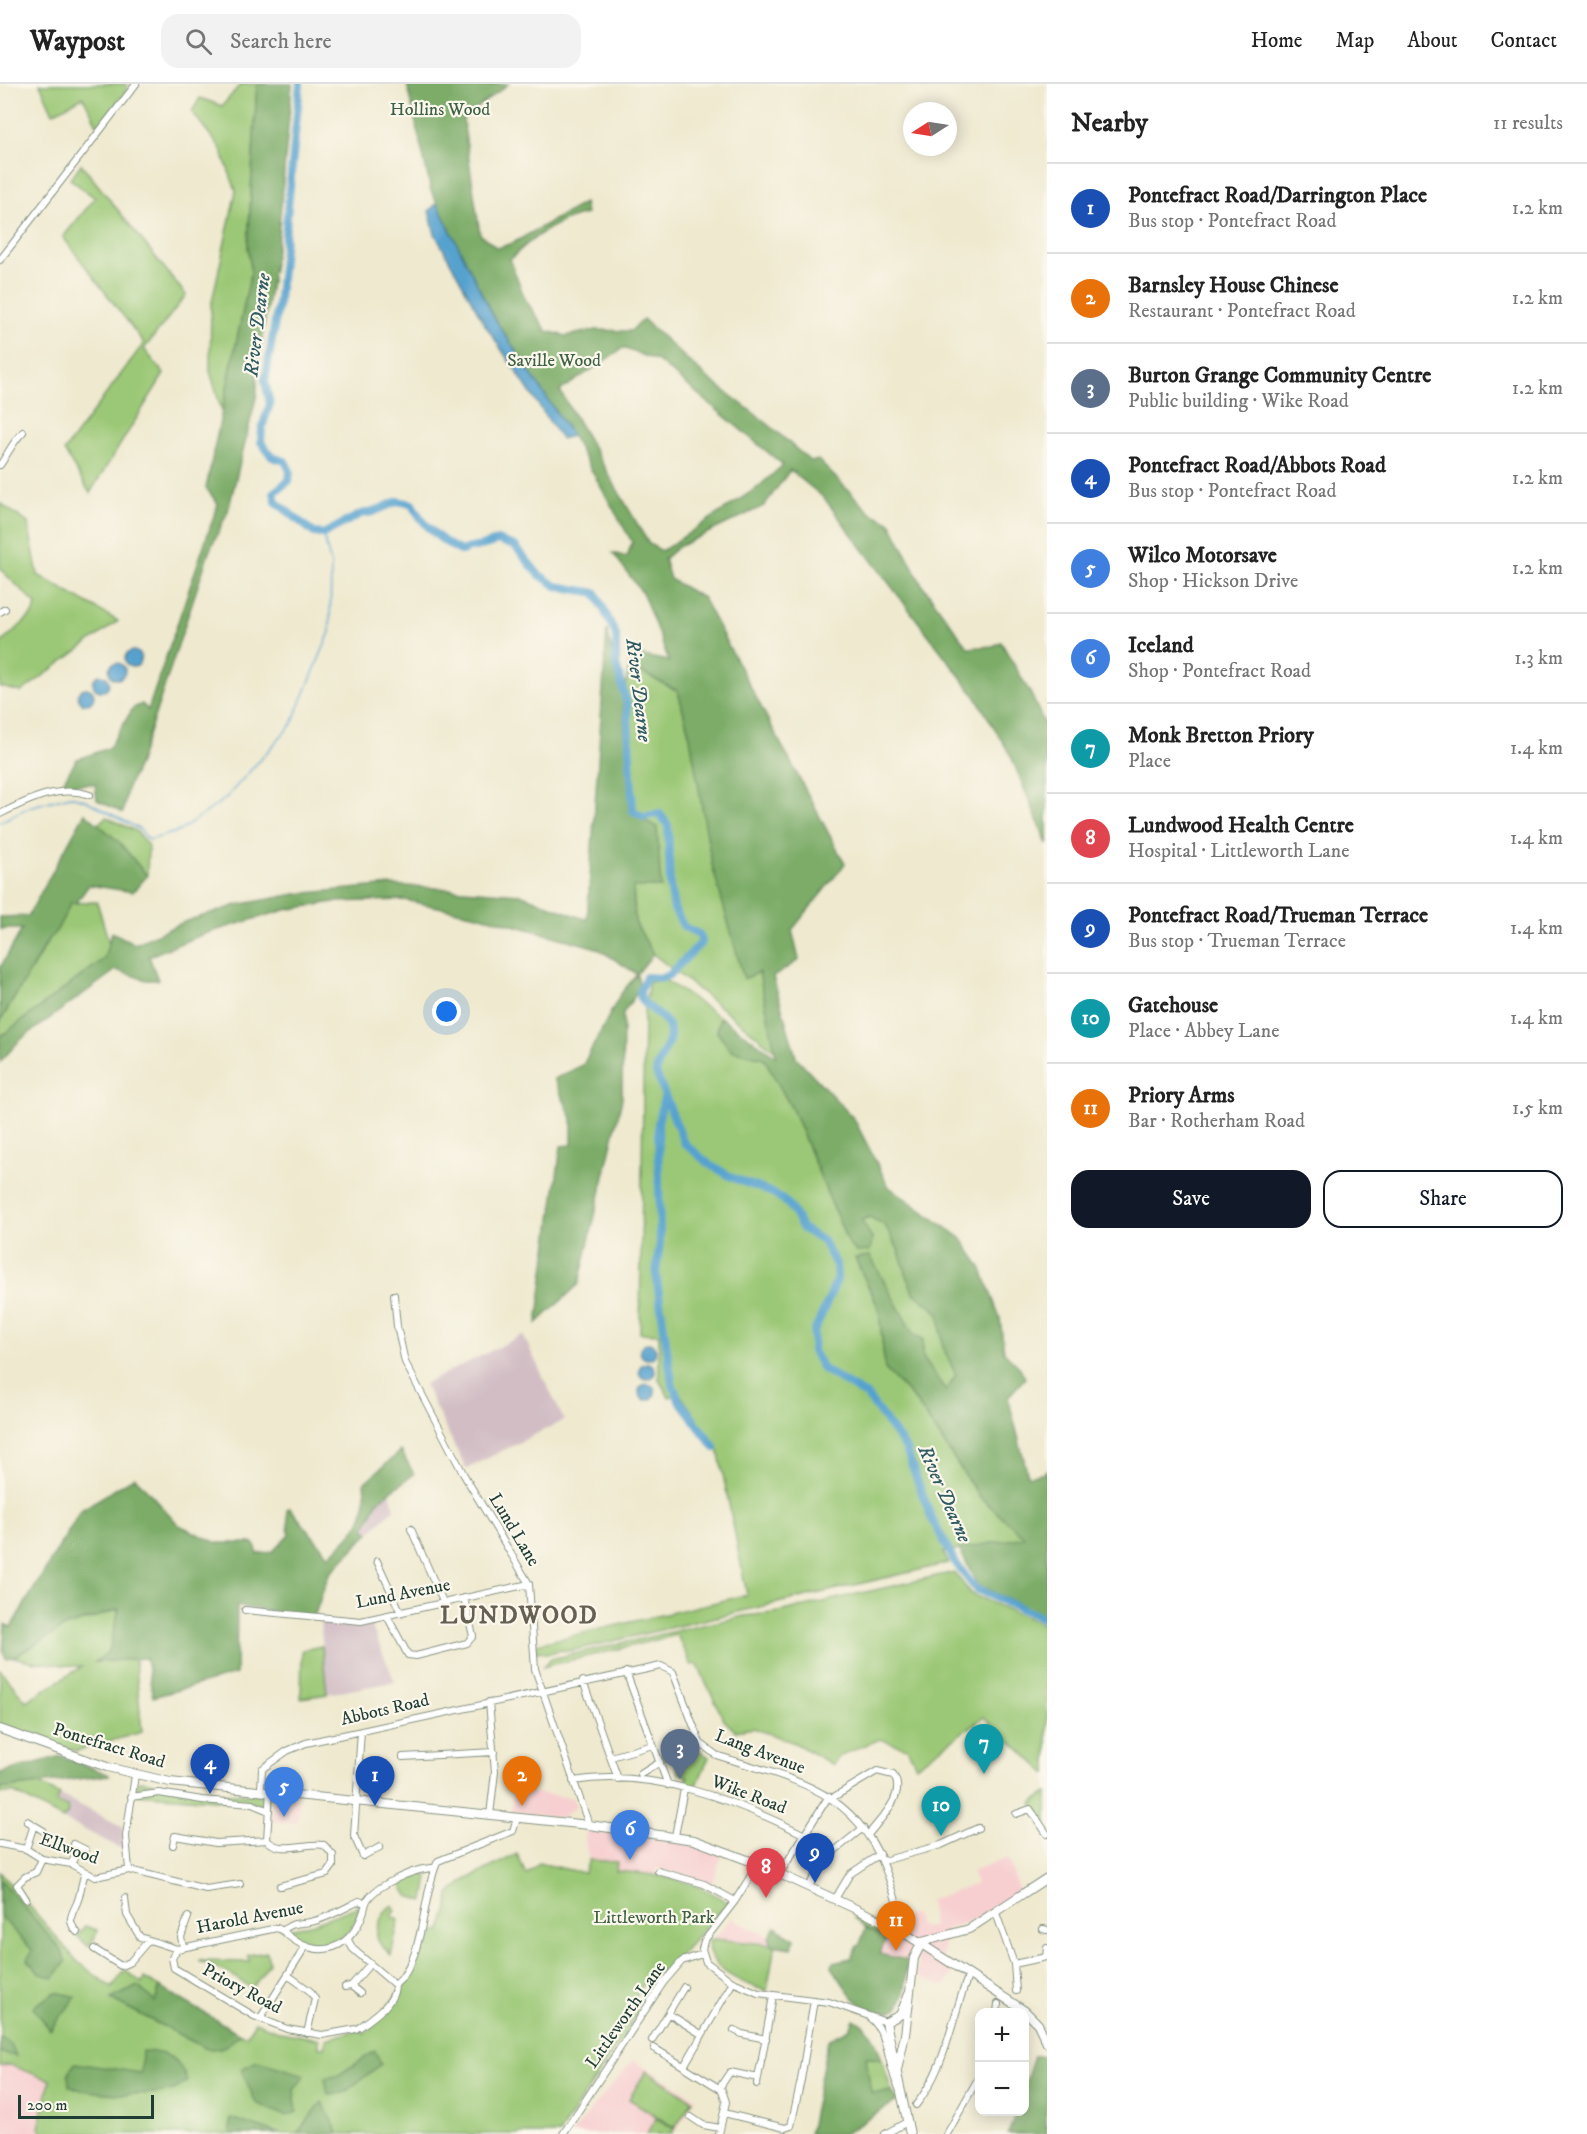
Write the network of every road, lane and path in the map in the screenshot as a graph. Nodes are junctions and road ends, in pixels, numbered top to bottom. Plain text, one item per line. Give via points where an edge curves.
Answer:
1 (135, 84) edge
2 (0, 260) edge
3 (23, 432) dead end
4 (0, 465) edge
5 (90, 795) dead end
6 (0, 814) edge
7 (394, 1295) dead end
8 (411, 1529) dead end
9 (377, 1561) dead end
10 (529, 1584) junction
11 (465, 1598) junction
12 (444, 1604) junction
13 (245, 1610) dead end
14 (402, 1613) junction
15 (387, 1616) junction
16 (626, 1672) junction
17 (583, 1682) junction
18 (541, 1691) junction
19 (489, 1702) junction
20 (0, 1729) edge
21 (362, 1731) junction
22 (653, 1745) junction
23 (494, 1752) junction
24 (404, 1756) dead end
25 (610, 1758) junction
26 (660, 1762) junction
27 (640, 1774) dead end
28 (135, 1775) junction
29 (618, 1779) junction
30 (573, 1781) junction
31 (668, 1785) junction
32 (684, 1789) junction
33 (266, 1790) junction
34 (131, 1797) junction
35 (831, 1797) junction
36 (358, 1800) junction
37 (268, 1811) junction
38 (1016, 1814) dead end
39 (490, 1815) junction
40 (517, 1818) junction
41 (27, 1821) dead end
42 (34, 1825) junction
43 (589, 1825) junction
44 (863, 1828) junction
45 (978, 1828) dead end
46 (42, 1830) dead end
47 (1047, 1834) edge
48 (805, 1835) junction
49 (868, 1835) junction
50 (675, 1836) junction
51 (267, 1840) junction
52 (0, 1844) edge
53 (173, 1845) dead end
54 (80, 1847) dead end
55 (380, 1847) dead end
56 (26, 1849) junction
57 (363, 1856) junction
58 (882, 1858) junction
59 (42, 1859) junction
60 (356, 1860) dead end
61 (71, 1864) junction
62 (758, 1864) junction
63 (434, 1868) junction
64 (129, 1870) junction
65 (782, 1870) dead end
66 (658, 1871) dead end
67 (85, 1874) junction
68 (1047, 1878) edge
69 (240, 1884) dead end
70 (280, 1886) dead end
71 (808, 1887) junction
72 (125, 1898) dead end
73 (26, 1899) dead end
74 (835, 1899) junction
75 (735, 1901) junction
76 (366, 1903) junction
77 (996, 1913) junction
78 (188, 1917) dead end
79 (895, 1927) junction
80 (283, 1930) junction
81 (77, 1932) dead end
82 (348, 1940) junction
83 (148, 1941) junction
84 (922, 1942) junction
85 (180, 1947) junction
86 (305, 1947) junction
87 (1047, 1948) edge
88 (94, 1949) dead end
89 (702, 1954) junction
90 (1046, 1957) edge
91 (370, 1964) junction
92 (1014, 1964) junction
93 (969, 1974) junction
94 (289, 1976) junction
95 (733, 1982) junction
96 (394, 1985) junction
97 (684, 1987) dead end
98 (1016, 1990) dead end
99 (360, 1993) dead end
100 (909, 1994) junction
101 (773, 1996) junction
102 (814, 2000) junction
103 (998, 2004) dead end
104 (998, 2008) edge
105 (860, 2011) junction
106 (669, 2014) junction
107 (261, 2017) junction
108 (886, 2022) junction
109 (734, 2030) dead end
110 (307, 2034) junction
111 (701, 2034) junction
112 (766, 2039) junction
113 (652, 2040) dead end
114 (1047, 2043) edge
115 (654, 2048) dead end
116 (732, 2064) dead end
117 (684, 2066) junction
118 (897, 2071) junction
119 (730, 2072) junction
120 (975, 2084) edge
121 (720, 2087) junction
122 (901, 2091) junction
123 (916, 2105) dead end
124 (724, 2113) junction
125 (691, 2117) dead end
126 (907, 2122) junction
127 (719, 2131) edge
128 (563, 2134) edge
129 (885, 2134) edge
130 (910, 2134) edge
131 (947, 2134) edge

1 - 2 street
3 - 4 street
5 - 6 street via 61,790
7 - 10 street, Lund Lane via 405,1362 464,1475
8 - 12 street
9 - 14 street
10 - 11 street, Lund Avenue
10 - 18 street, Lund Lane via 532,1652
11 - 12 street, Lund Avenue
11 - 15 street via 473,1636 467,1643 436,1651 408,1656
12 - 14 street, Lund Avenue
13 - 15 street, Lund Avenue via 361,1620
14 - 15 street, Lund Avenue
16 - 17 street, Lang Avenue
16 - 22 street
16 - 35 street, Lang Avenue via 652,1666 666,1668 677,1681 704,1748
17 - 18 street, Lang Avenue
17 - 25 street
18 - 19 street, Abbots Road
18 - 30 street, Lund Lane
19 - 21 street, Abbots Road
19 - 23 street
20 - 28 highway, Pontefract Road
21 - 33 street, Abbots Road via 287,1751 262,1768
21 - 36 street
22 - 25 street
22 - 26 street
23 - 24 street
23 - 39 street
25 - 29 street
26 - 27 street
26 - 31 street
28 - 33 highway, Pontefract Road via 187,1784
28 - 34 street
29 - 30 street, Wike Road
29 - 31 street, Wike Road
30 - 43 street, Lund Lane
31 - 32 street, Wike Road
32 - 48 street, Wike Road via 761,1813
32 - 50 street
33 - 36 highway, Pontefract Road
33 - 37 street
34 - 37 street, Pontefract Road via 159,1793 252,1804
34 - 64 street via 126,1836
35 - 44 street, Lang Avenue
35 - 48 street
35 - 49 street via 877,1771 892,1775 897,1793
36 - 39 highway, Pontefract Road
36 - 57 street via 354,1836
37 - 51 street
38 - 47 street via 1030,1809
39 - 40 highway, Pontefract Road
40 - 43 highway, Pontefract Road
40 - 63 street, Harold Avenue via 513,1831 438,1861
41 - 42 street
42 - 46 street
42 - 56 street
43 - 50 highway, Pontefract Road
44 - 49 street, Lang Avenue
44 - 71 street via 828,1856
45 - 58 street via 941,1845
48 - 65 street
49 - 58 street, Lang Avenue
50 - 62 highway, Pontefract Road
51 - 53 street via 216,1843 175,1836
51 - 70 street via 279,1848 324,1845 333,1855 333,1866 327,1874
52 - 56 street, Ellwood
54 - 61 street
55 - 57 street
56 - 59 street, Ellwood
57 - 60 street
58 - 74 street via 850,1874
58 - 79 street, Lang Avenue via 899,1912
59 - 61 street, Ellwood
59 - 73 street via 36,1872 17,1885
61 - 67 street, Ellwood
62 - 71 highway, Pontefract Road
62 - 75 street
63 - 76 street, Harold Avenue via 423,1867 401,1878 374,1892
63 - 96 street, Priory Road via 419,1938 404,1973
64 - 67 street, Ellwood via 105,1876
64 - 69 street via 206,1888
66 - 75 street via 704,1884
67 - 81 street via 68,1920
68 - 77 highway
71 - 74 highway, Pontefract Road
72 - 83 street via 133,1928
74 - 79 highway, Pontefract Road
75 - 89 street via 706,1937
76 - 80 street, Harold Avenue via 359,1901 312,1922 289,1924
76 - 82 street via 361,1921
77 - 84 highway via 969,1929
77 - 92 street
78 - 85 street
79 - 84 highway, Pontefract Road
80 - 85 street, Harold Avenue
80 - 86 street
82 - 86 street via 326,1949
82 - 91 street
83 - 85 street, Harold Avenue
83 - 88 street via 130,1962 121,1965
84 - 93 highway, Pontefract Road
84 - 100 main road
85 - 107 street, Priory Road via 171,1958 174,1968
86 - 94 street
87 - 90 street
89 - 95 street via 710,1966
89 - 128 street, Littleworth Lane via 682,1961 663,1983
90 - 92 street
91 - 96 street
91 - 99 street via 348,1986
92 - 98 street
93 - 114 highway, Pontefract Road via 1030,2015
93 - 123 street via 944,2056
94 - 107 street
94 - 110 street via 310,1990 315,1999
95 - 101 street
95 - 111 street
96 - 110 street, Priory Road via 388,2003 358,2028
97 - 106 street, Littleworth Lane
100 - 108 main road via 900,2016
100 - 118 main road
101 - 102 street
101 - 112 street
102 - 105 street
102 - 124 street via 791,2126 785,2128
103 - 104 street
105 - 108 street
105 - 122 street via 878,2026 893,2079
106 - 111 street
106 - 113 street, Littleworth Lane
107 - 110 street, Priory Road
108 - 118 main road
109 - 112 street
111 - 117 street
112 - 119 street via 758,2081
115 - 117 street
116 - 119 street
117 - 121 street
118 - 122 main road
119 - 121 street
120 - 131 street
121 - 124 street via 726,2098
122 - 126 main road
124 - 127 street
125 - 127 street
126 - 129 street
126 - 130 main road

